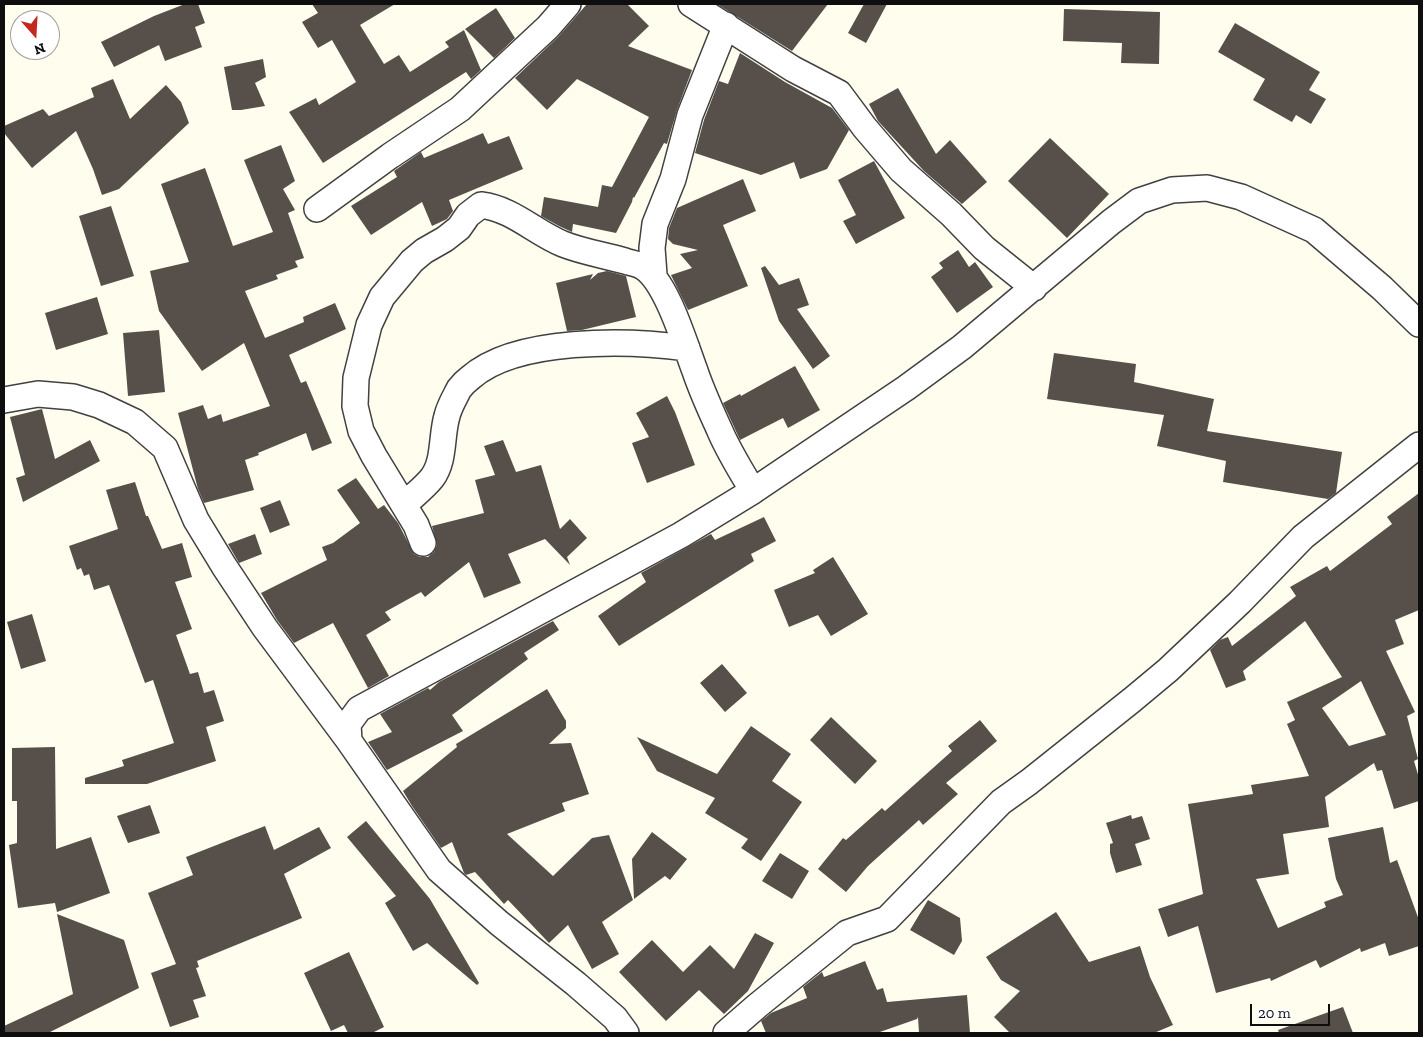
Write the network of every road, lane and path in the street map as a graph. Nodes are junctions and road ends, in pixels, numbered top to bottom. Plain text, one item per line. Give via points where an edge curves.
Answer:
1 (568, 4) edge
2 (691, 4) edge
3 (726, 25) junction
4 (317, 209) dead end
5 (654, 275) junction
6 (1034, 288) junction
7 (1419, 324) edge
8 (687, 348) junction
9 (4, 400) edge
10 (1419, 445) edge
11 (753, 491) junction
12 (404, 505) junction
13 (423, 543) dead end
14 (349, 741) junction
15 (626, 1033) edge
16 (726, 1033) edge

1 - 4 street via 548,27 460,108
2 - 3 street
3 - 5 street via 690,114 673,179 655,224 652,248
3 - 6 street via 793,69 839,93 900,170 984,248
5 - 8 street via 676,317
5 - 12 street via 642,266 562,244 510,213 481,205 452,234 412,261 382,297 369,325 356,378 355,406 361,431
6 - 7 street via 1139,202 1172,190 1206,188 1240,197 1314,230
6 - 11 street via 962,348
8 - 11 street via 721,433
8 - 12 street via 653,344 543,347 481,369 460,387 447,416 439,463 432,478
9 - 14 street via 38,394 98,405 134,422 165,448 196,520 224,566 265,628
10 - 16 street via 1303,537 1168,670 1000,802 887,919 847,933
11 - 14 street via 681,535 360,709 348,724
12 - 13 street
14 - 15 street via 439,870 576,984 615,1018

